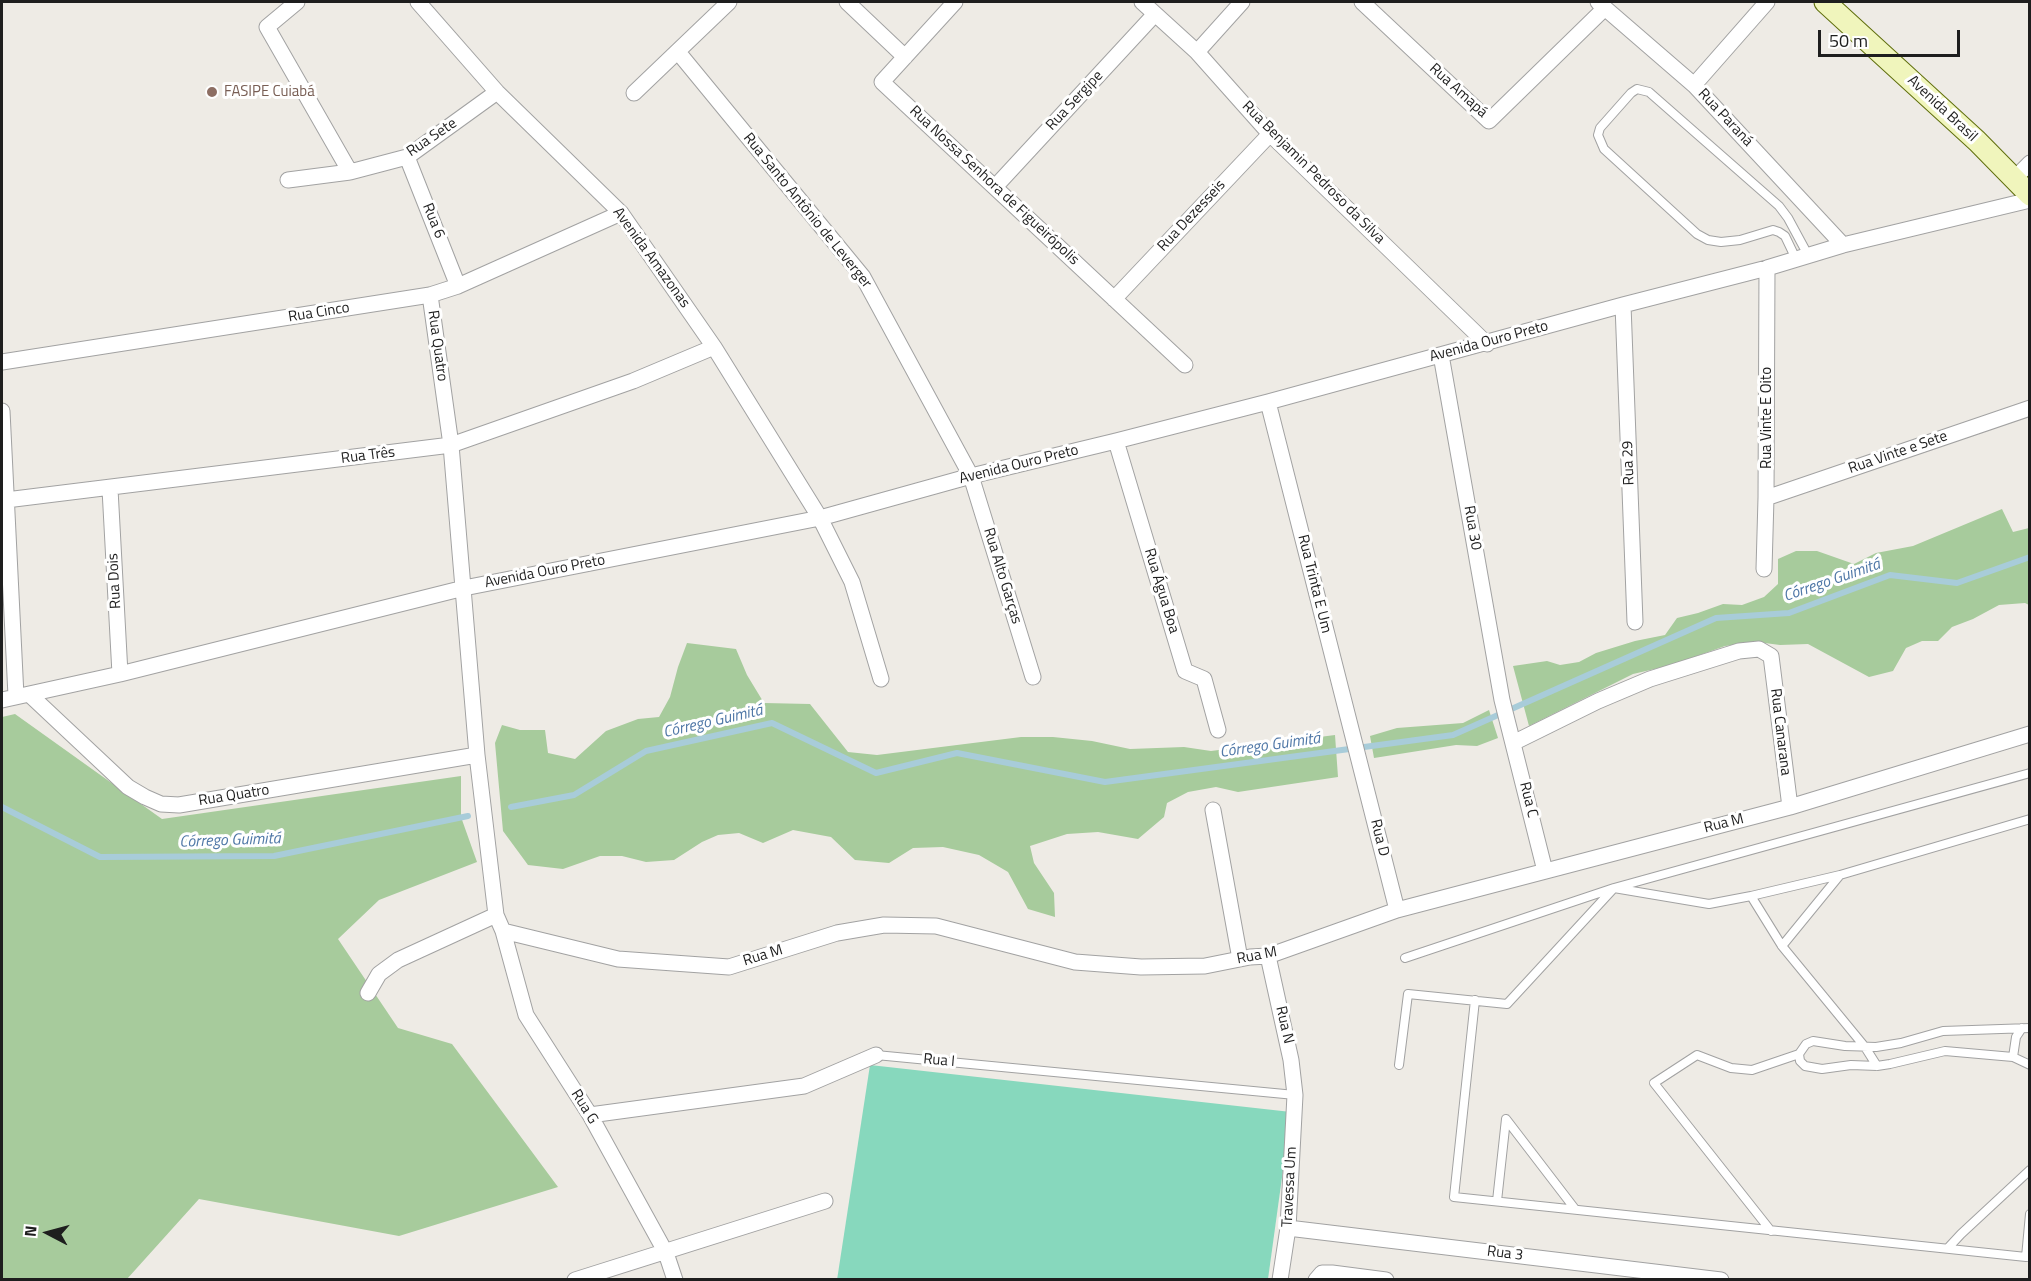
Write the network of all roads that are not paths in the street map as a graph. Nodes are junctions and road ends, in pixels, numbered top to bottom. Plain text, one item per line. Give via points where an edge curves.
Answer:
1 (297, 2) edge
2 (418, 2) edge
3 (729, 2) edge
4 (847, 2) edge
5 (955, 2) edge
6 (1142, 2) edge
7 (1242, 2) edge
8 (1362, 2) edge
9 (1767, 2) edge
10 (1825, 2) edge
11 (1601, 5) edge
12 (1155, 14) junction
13 (678, 52) junction
14 (1197, 52) junction
15 (905, 57) junction
16 (1694, 85) junction
17 (497, 92) junction
18 (634, 93) dead end
19 (1270, 134) junction
20 (407, 157) junction
21 (2030, 163) edge
22 (350, 172) junction
23 (2014, 179) junction
24 (288, 180) dead end
25 (995, 187) junction
26 (2030, 195) edge
27 (2030, 200) edge
28 (621, 213) junction
29 (1843, 245) junction
30 (1802, 257) junction
31 (1767, 268) junction
32 (458, 286) junction
33 (430, 295) junction
34 (1114, 299) junction
35 (1623, 304) junction
36 (1487, 344) junction
37 (714, 347) junction
38 (1441, 355) junction
39 (2, 362) edge
40 (1185, 365) dead end
41 (1268, 402) junction
42 (2030, 408) edge
43 (2, 411) edge
44 (1116, 441) junction
45 (451, 445) junction
46 (971, 476) junction
47 (110, 489) junction
48 (1766, 498) junction
49 (6, 500) junction
50 (820, 518) junction
51 (1764, 569) dead end
52 (464, 588) junction
53 (1635, 622) dead end
54 (120, 674) junction
55 (1033, 677) dead end
56 (881, 679) dead end
57 (16, 697) edge
58 (1218, 730) dead end
59 (2030, 734) edge
60 (1512, 736) junction
61 (477, 755) junction
62 (1360, 766) joint
63 (2030, 773) edge
64 (1790, 807) junction
65 (1213, 810) dead end
66 (2030, 819) edge
67 (1545, 870) junction
68 (1840, 875) junction
69 (1614, 888) junction
70 (1751, 896) junction
71 (1397, 910) junction
72 (496, 915) junction
73 (503, 932) junction
74 (1782, 946) junction
75 (1268, 956) junction
76 (1405, 958) dead end
77 (1240, 959) junction
78 (368, 993) dead end
79 (1476, 1000) junction
80 (2026, 1028) edge
81 (1865, 1047) junction
82 (876, 1054) joint
83 (1799, 1054) junction
84 (2013, 1057) junction
85 (1399, 1065) dead end
86 (2030, 1065) edge
87 (1877, 1066) junction
88 (1295, 1095) junction
89 (590, 1115) junction
90 (2030, 1170) edge
91 (825, 1201) dead end
92 (1497, 1201) junction
93 (1575, 1209) junction
94 (2030, 1214) edge
95 (1288, 1228) junction
96 (1771, 1231) junction
97 (1948, 1248) junction
98 (666, 1253) junction
99 (1681, 1277) edge
100 (575, 1280) edge
101 (675, 1280) edge
102 (1280, 1280) edge
103 (1316, 1280) edge
104 (1386, 1280) edge
105 (1721, 1280) edge

1 - 22 street via 267,27
2 - 17 street, Avenida Amazonas
3 - 13 street
4 - 15 street
5 - 15 street, Rua Nossa Senhora de Figueirópolis
6 - 12 street, Rua Benjamin Pedroso da Silva
7 - 14 street
8 - 11 street, Rua Amapá via 1489,121
9 - 16 street
10 - 23 main road, Avenida Brasil
11 - 16 street, Rua Paraná
12 - 14 street, Rua Benjamin Pedroso da Silva
12 - 25 street, Rua Sergipe
13 - 18 street
13 - 46 street, Rua Santo Antônio de Leverger via 863,277
14 - 19 street, Rua Benjamin Pedroso da Silva
15 - 25 street, Rua Nossa Senhora de Figueirópolis via 882,82
16 - 29 street, Rua Paraná
17 - 20 street, Rua Sete
17 - 28 street, Avenida Amazonas
19 - 34 street, Rua Dezesseis
19 - 36 street, Rua Benjamin Pedroso da Silva
20 - 22 street, Rua Sete
20 - 32 street, Rua 6
21 - 23 street
22 - 24 street, Rua Sete
23 - 26 main road, Avenida Brasil
25 - 34 street, Rua Nossa Senhora de Figueirópolis
27 - 29 street, Avenida Ouro Preto
28 - 32 street, Rua Cinco
28 - 37 street, Avenida Amazonas
29 - 30 street, Avenida Ouro Preto
30 - 30 lane via 1788,218 1779,206 1649,92 1637,89 1631,93 1600,128 1598,135 1604,149 1697,234 1721,242 1779,231
30 - 31 street, Avenida Ouro Preto
31 - 35 street, Avenida Ouro Preto
31 - 48 street, Rua Vinte E Oito
32 - 33 street, Rua Cinco
33 - 39 street, Rua Cinco
33 - 45 street, Rua Quatro
34 - 40 street, Rua Nossa Senhora de Figueirópolis
35 - 36 street, Avenida Ouro Preto
35 - 53 street, Rua 29
36 - 38 street, Avenida Ouro Preto
37 - 45 street, Rua Três via 633,381
37 - 50 street, Avenida Amazonas
38 - 41 street, Avenida Ouro Preto
38 - 60 street, Rua 30 via 1502,700
41 - 44 street, Avenida Ouro Preto
41 - 62 street, Rua Trinta E Um
42 - 48 street, Rua Vinte e Sete
43 - 49 street
44 - 46 street, Avenida Ouro Preto
44 - 58 street, Rua Água Boa via 1185,671 1203,680
45 - 47 street, Rua Três
45 - 52 street, Rua Quatro
46 - 50 street, Avenida Ouro Preto
46 - 55 street, Rua Alto Garças
47 - 49 street, Rua Três
47 - 54 street, Rua Dois
48 - 51 street, Rua Vinte E Oito
49 - 57 street
50 - 52 street, Avenida Ouro Preto
50 - 56 street, Avenida Amazonas via 852,582
52 - 54 street, Avenida Ouro Preto
52 - 61 street, Rua Quatro
54 - 57 street, Avenida Ouro Preto
57 - 61 street, Rua Quatro via 128,787 161,804 179,805
59 - 64 street, Rua M
60 - 64 street, Rua Canarana via 1650,679 1739,651 1759,649 1771,656
60 - 67 street, Rua C
61 - 72 street, Rua Quatro
62 - 71 street, Rua D
63 - 69 lane
64 - 67 street, Rua M
65 - 77 street
66 - 68 lane
67 - 71 street, Rua M
68 - 70 lane
68 - 74 lane
69 - 70 lane via 1709,904
69 - 76 lane
69 - 79 lane via 1507,1004
70 - 74 lane
71 - 75 street, Rua M
72 - 73 street, Rua Quatro
72 - 78 street via 398,960 379,974
73 - 77 street, Rua M via 618,959 729,967 837,933 884,925 936,926 1075,962 1205,966
73 - 89 street, Rua G via 526,1015
74 - 81 lane
75 - 77 street, Rua M
75 - 88 street, Rua N
79 - 85 lane via 1408,994
79 - 92 lane via 1454,1197
80 - 81 lane via 1943,1031 1888,1046
80 - 84 lane via 2016,1036
81 - 83 lane via 1812,1041
81 - 87 lane
82 - 88 lane, Rua I
82 - 89 street, Rua I via 804,1086
83 - 87 lane via 1800,1061 1812,1068
83 - 96 lane via 1752,1070 1731,1068 1697,1055 1654,1083
84 - 86 lane
84 - 87 lane via 1945,1051
88 - 95 street, Travessa Um
89 - 98 street, Rua G
90 - 97 lane
91 - 98 street
92 - 93 lane
92 - 93 lane via 1506,1119
93 - 96 lane
94 - 97 lane via 2026,1257
95 - 99 street, Rua 3
95 - 102 street, Travessa Um
96 - 97 lane
98 - 100 street
98 - 101 street, Rua G
99 - 105 street, Rua 3
103 - 104 street via 1322,1274 1332,1273

